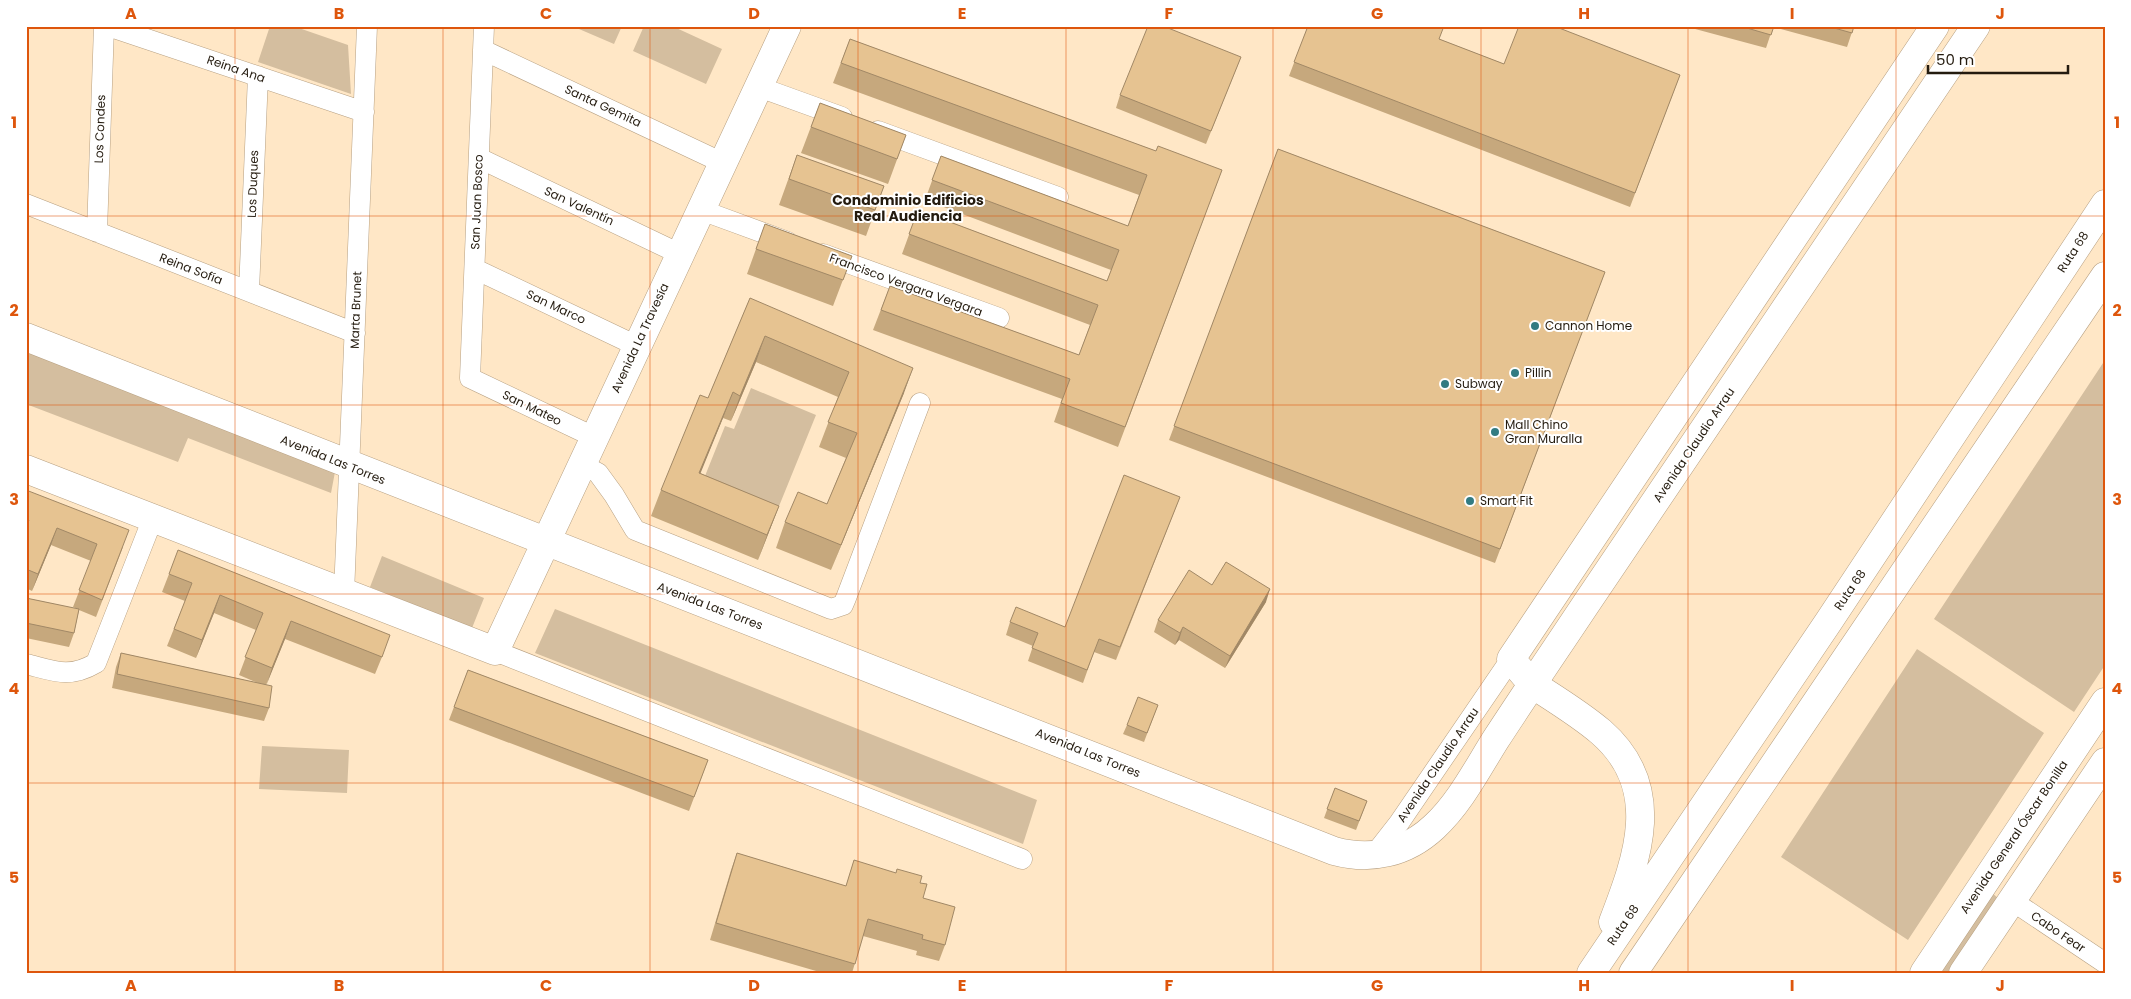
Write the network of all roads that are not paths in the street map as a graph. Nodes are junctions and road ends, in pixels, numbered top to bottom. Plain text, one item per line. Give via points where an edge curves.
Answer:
1 (104, 26) edge
2 (108, 26) edge
3 (367, 26) edge
4 (484, 26) edge
5 (788, 26) edge
6 (1935, 26) edge
7 (1976, 26) edge
8 (483, 50) junction
9 (258, 76) junction
10 (759, 86) junction
11 (364, 112) junction
12 (479, 158) junction
13 (723, 163) junction
14 (1058, 197) dead end
15 (26, 204) edge
16 (2105, 204) edge
17 (701, 210) junction
18 (97, 232) junction
19 (680, 254) junction
20 (475, 269) junction
21 (2105, 276) edge
22 (249, 291) junction
23 (999, 318) dead end
24 (355, 333) junction
25 (26, 337) edge
26 (637, 346) junction
27 (470, 378) joint
28 (920, 404) dead end
29 (594, 437) junction
30 (581, 464) junction
31 (350, 468) junction
32 (26, 469) edge
33 (153, 518) junction
34 (544, 542) junction
35 (344, 594) junction
36 (495, 651) junction
37 (1511, 658) junction
38 (26, 664) edge
39 (1532, 684) junction
40 (2105, 702) edge
41 (2105, 762) edge
42 (2022, 825) junction
43 (2050, 842) junction
44 (1386, 853) junction
45 (1022, 859) dead end
46 (2011, 900) junction
47 (2105, 963) edge
48 (1593, 971) edge
49 (1633, 973) edge
50 (1924, 973) edge
51 (1963, 973) edge

1 - 18 street, Los Condes
2 - 9 street, Reina Ana
3 - 11 street, Marta Brunet
4 - 8 street, San Juan Bosco
5 - 10 main road, Avenida La Travesía
6 - 37 main road, Avenida Claudio Arrau
7 - 39 main road, Avenida Claudio Arrau
8 - 12 street, San Juan Bosco
8 - 13 street, Santa Gemita
9 - 11 street, Reina Ana
9 - 22 street, Los Duques
10 - 13 main road, Avenida La Travesía
10 - 14 street
11 - 24 street, Marta Brunet
12 - 19 street, San Valentín
12 - 20 street, San Juan Bosco
13 - 17 main road, Avenida La Travesía
15 - 18 street, Reina Sofía
16 - 48 main road, Ruta 68 via 1830,621
17 - 19 main road, Avenida La Travesía
17 - 23 street, Francisco Vergara Vergara
18 - 22 street, Reina Sofía
19 - 26 main road, Avenida La Travesía
20 - 26 street, San Marco
20 - 27 street, San Juan Bosco
21 - 49 main road
22 - 24 street, Reina Sofía
24 - 31 street, Marta Brunet
25 - 31 main road, Avenida Las Torres
26 - 29 main road, Avenida La Travesía
27 - 29 street, San Mateo
28 - 30 street via 843,605 831,609 635,530 598,473
29 - 30 main road, Avenida La Travesía
30 - 34 main road, Avenida La Travesía
31 - 34 main road, Avenida Las Torres
31 - 35 street, Marta Brunet
32 - 33 main road
33 - 35 main road
33 - 38 street via 96,663 68,674
34 - 36 main road, Avenida La Travesía
34 - 44 main road, Avenida Las Torres via 1334,851 1358,856
35 - 36 main road
36 - 45 street
37 - 39 main road
37 - 44 street, Avenida Claudio Arrau via 1399,823
39 - 44 main road, Avenida Claudio Arrau via 1454,805 1433,828
39 - 48 main road via 1608,739 1629,766 1639,798 1641,827 1634,864
40 - 42 main road, Avenida General Óscar Bonilla
41 - 43 main road
42 - 43 main road
42 - 50 main road, Avenida General Óscar Bonilla
43 - 46 main road
46 - 47 street, Cabo Fear
46 - 51 main road

